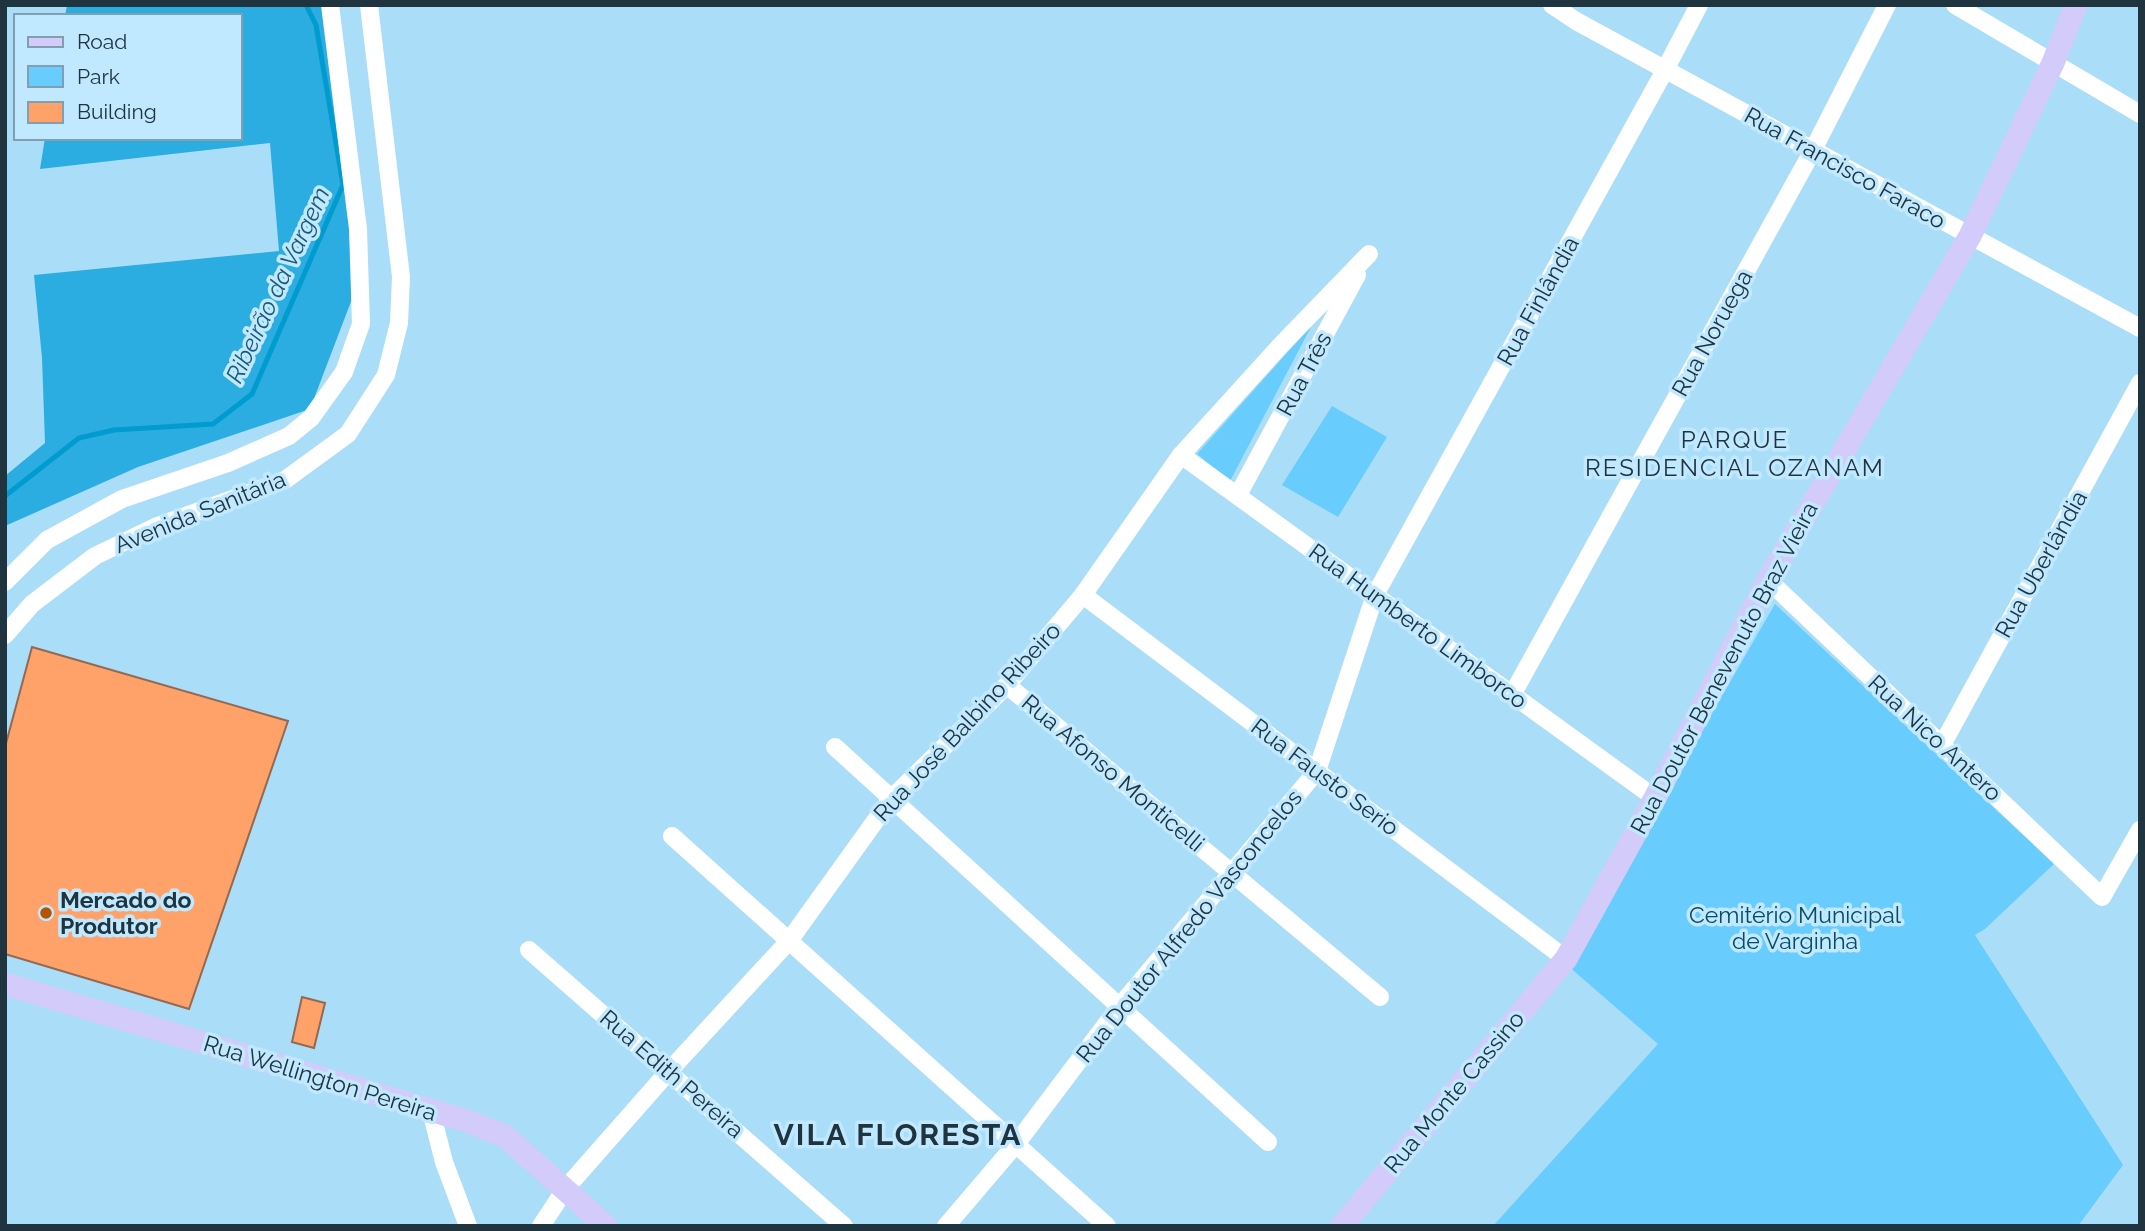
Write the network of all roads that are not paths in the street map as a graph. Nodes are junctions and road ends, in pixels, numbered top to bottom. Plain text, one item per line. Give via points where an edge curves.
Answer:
1 (330, 5) edge
2 (369, 5) edge
3 (1552, 5) edge
4 (1699, 5) edge
5 (1887, 5) edge
6 (1955, 5) edge
7 (2076, 5) edge
8 (2053, 63) junction
9 (1665, 70) junction
10 (2140, 114) edge
11 (1813, 150) junction
12 (1970, 236) junction
13 (1369, 254) joint
14 (2140, 328) edge
15 (2140, 383) edge
16 (1181, 455) junction
17 (1238, 495) junction
18 (1768, 580) junction
19 (5, 582) edge
20 (1083, 596) junction
21 (1376, 596) junction
22 (5, 635) edge
23 (1007, 685) junction
24 (1512, 695) junction
25 (1942, 745) junction
26 (835, 747) dead end
27 (1317, 771) junction
28 (1655, 798) junction
29 (891, 799) junction
30 (2140, 830) edge
31 (672, 836) dead end
32 (1231, 872) junction
33 (789, 941) junction
34 (530, 950) dead end
35 (1566, 959) junction
36 (5, 984) edge
37 (1380, 997) dead end
38 (1119, 1006) junction
39 (669, 1071) junction
40 (431, 1111) junction
41 (1268, 1142) dead end
42 (1016, 1144) junction
43 (565, 1188) junction
44 (1351, 1223) edge
45 (468, 1226) edge
46 (541, 1226) edge
47 (606, 1226) edge
48 (845, 1226) edge
49 (946, 1226) edge
50 (1107, 1226) edge

1 - 19 street, Avenida Sanitária via 358,229 361,324 344,372 311,418 289,436 228,463 122,499 47,540
2 - 22 street, Avenida Sanitária via 401,277 399,323 386,375 348,434 285,480 155,527 95,556 32,604
3 - 9 street, Rua Francisco Faraco
4 - 9 street, Rua Finlândia
5 - 11 street, Rua Noruega
6 - 8 street
7 - 8 main road, Rua Doutor Benevenuto Braz Vieira
8 - 10 street
8 - 12 main road, Rua Doutor Benevenuto Braz Vieira
9 - 11 street, Rua Francisco Faraco
9 - 21 street, Rua Finlândia
11 - 12 street, Rua Francisco Faraco
11 - 24 street, Rua Noruega
12 - 14 street, Rua Francisco Faraco
12 - 18 main road, Rua Doutor Benevenuto Braz Vieira
13 - 16 street, Rua José Balbino Ribeiro
13 - 17 street, Rua Três
15 - 25 street, Rua Uberlândia
16 - 17 street, Rua Humberto Limborco
16 - 20 street, Rua José Balbino Ribeiro
17 - 21 street, Rua Humberto Limborco
18 - 25 street, Rua Nico Antero
18 - 28 main road, Rua Doutor Benevenuto Braz Vieira
20 - 23 street, Rua José Balbino Ribeiro
20 - 27 street, Rua Fausto Serio
21 - 24 street, Rua Humberto Limborco
21 - 27 street, Rua Doutor Alfredo Vasconcelos
23 - 29 street, Rua José Balbino Ribeiro
23 - 32 street, Rua Afonso Monticelli
24 - 28 street, Rua Humberto Limborco
25 - 30 street, Rua Nico Antero via 2102,897
26 - 29 street
27 - 32 street, Rua Doutor Alfredo Vasconcelos
27 - 35 street, Rua Fausto Serio
28 - 35 main road, Rua Doutor Benevenuto Braz Vieira
29 - 33 street, Rua José Balbino Ribeiro
29 - 38 street
31 - 33 street
32 - 37 street, Rua Afonso Monticelli
32 - 38 street, Rua Doutor Alfredo Vasconcelos
33 - 39 street, Rua José Balbino Ribeiro
33 - 42 street
34 - 39 street, Rua Edith Pereira
35 - 44 main road, Rua Monte Cassino
36 - 40 main road, Rua Wellington Pereira
38 - 41 street
38 - 42 street, Rua Doutor Alfredo Vasconcelos
39 - 43 street, Rua José Balbino Ribeiro
39 - 48 street, Rua Edith Pereira
40 - 43 main road, Rua Wellington Pereira via 505,1136
40 - 45 street
42 - 49 street, Rua Doutor Alfredo Vasconcelos
42 - 50 street
43 - 46 street, Rua José Balbino Ribeiro
43 - 47 main road, Rua Wellington Pereira

